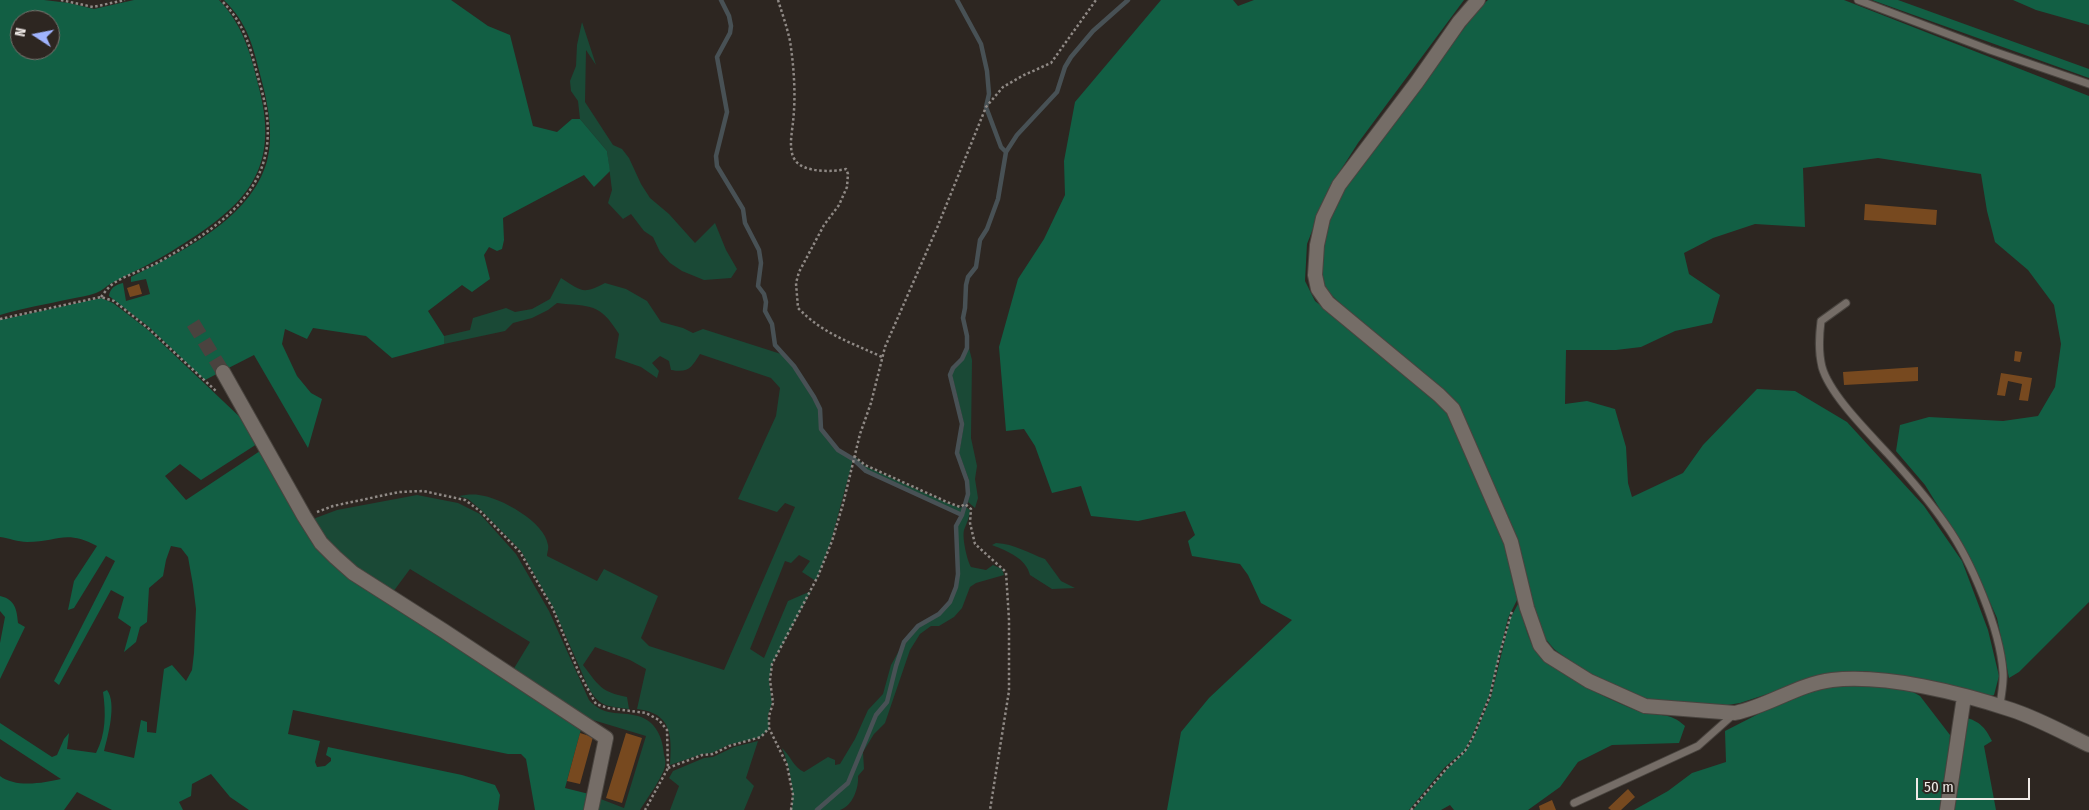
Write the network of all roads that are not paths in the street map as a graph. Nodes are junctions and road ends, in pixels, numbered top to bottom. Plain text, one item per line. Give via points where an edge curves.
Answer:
1 (1478, 0) edge
2 (1858, 0) edge
3 (2089, 84) edge
4 (1846, 303) dead end
5 (223, 372) tunnel mouth
6 (1964, 697) junction
7 (2000, 707) junction
8 (1735, 713) junction
9 (2089, 745) edge
10 (1574, 803) dead end
11 (591, 810) edge
12 (1947, 810) edge

1 - 8 street via 1338,185 1323,218 1317,245 1315,275 1318,289 1328,303 1439,394 1452,409 1511,542 1540,645 1549,656 1570,670 1645,706
2 - 3 lane
4 - 7 lane via 1821,321 1818,343 1822,368 1852,415 1946,525 1969,564 1999,642 2004,674
5 - 11 street via 320,543 353,573 606,738
6 - 7 street
6 - 8 street via 1880,680 1832,680
6 - 12 street
7 - 9 street
8 - 10 lane via 1698,746

